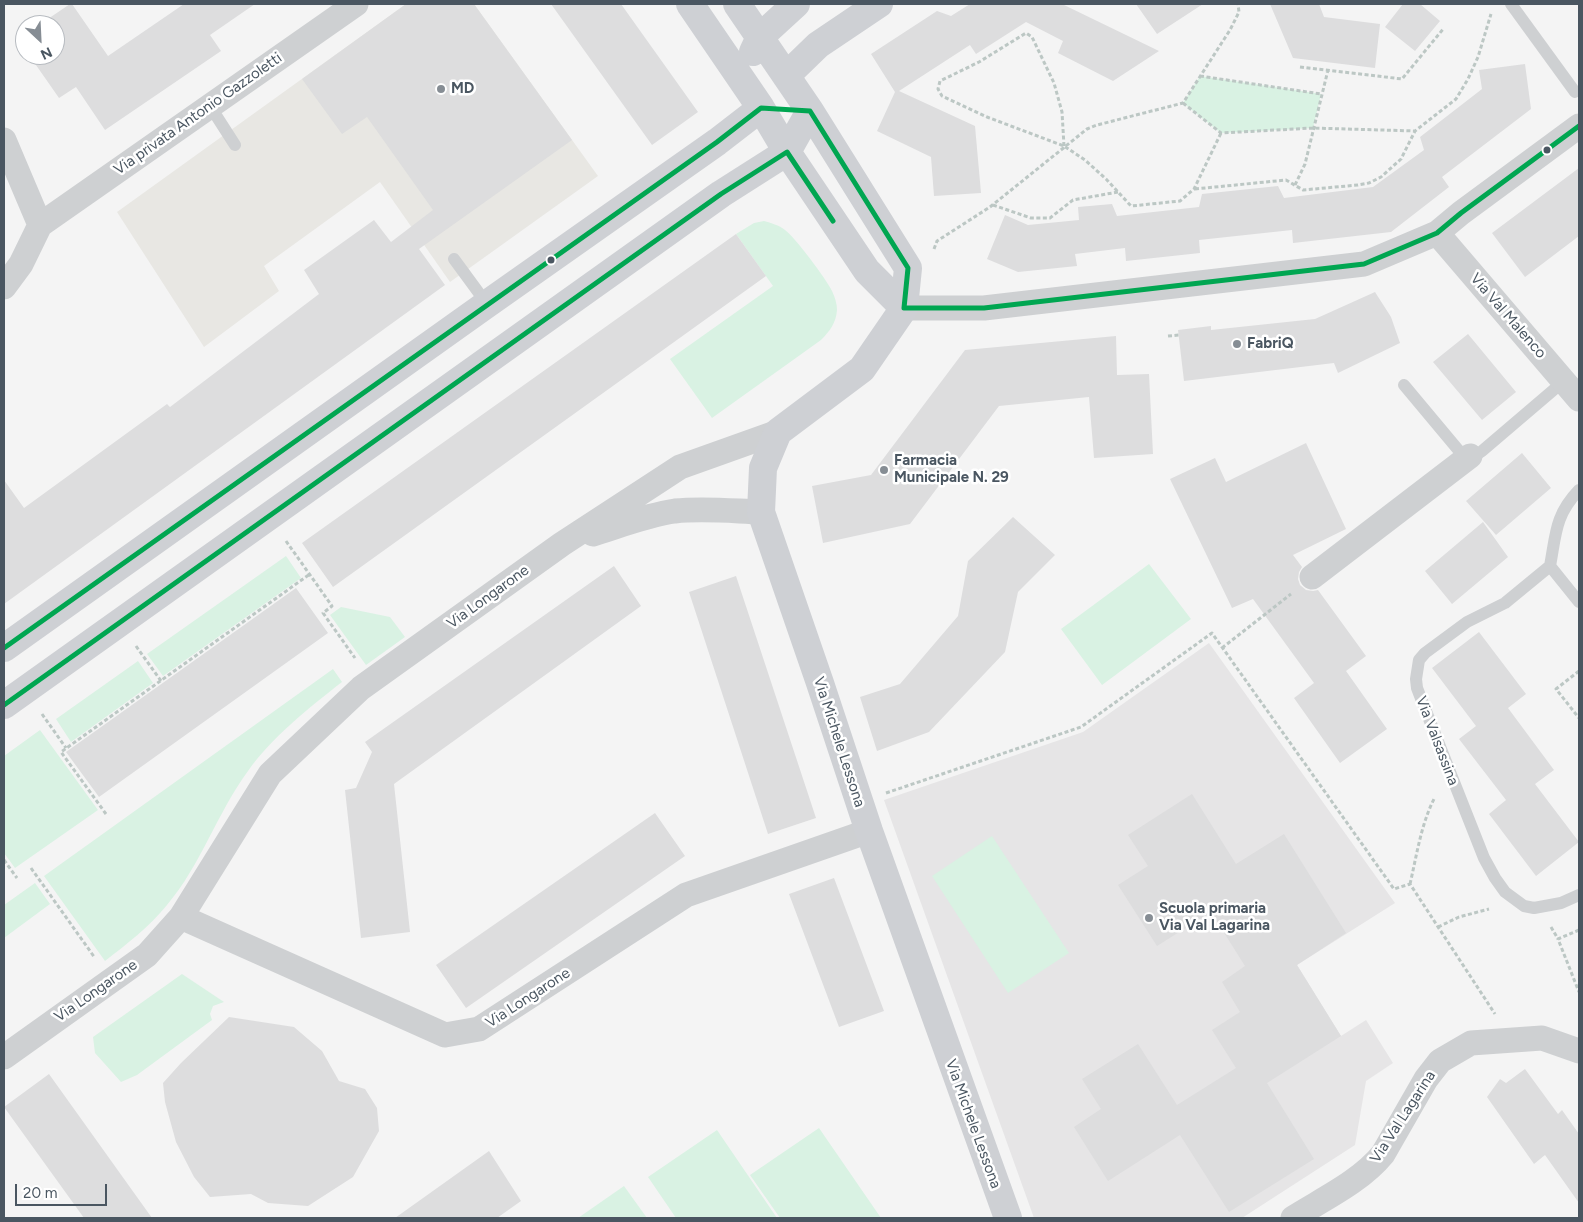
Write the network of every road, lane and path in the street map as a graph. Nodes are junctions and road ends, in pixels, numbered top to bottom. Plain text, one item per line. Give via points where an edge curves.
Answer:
1 (356, 4) edge
2 (690, 4) edge
3 (737, 4) edge
4 (796, 4) edge
5 (879, 4) edge
6 (1238, 4) edge
7 (1510, 4) edge
8 (1492, 12) dead end
9 (1444, 28) dead end
10 (760, 37) junction
11 (1300, 67) dead end
12 (1328, 70) junction
13 (786, 76) junction
14 (1200, 76) junction
15 (742, 81) junction
16 (1575, 92) dead end
17 (1322, 94) junction
18 (1183, 103) junction
19 (210, 106) junction
20 (761, 108) junction
21 (810, 111) junction
22 (1579, 126) edge
23 (1313, 128) junction
24 (1415, 131) junction
25 (1221, 133) junction
26 (4, 140) edge
27 (235, 145) dead end
28 (1064, 146) junction
29 (787, 152) junction
30 (1295, 185) junction
31 (1194, 189) junction
32 (1118, 192) junction
33 (993, 205) junction
34 (40, 225) junction
35 (1436, 233) junction
36 (934, 248) dead end
37 (454, 259) dead end
38 (4, 287) edge
39 (487, 304) junction
40 (904, 308) junction
41 (1179, 335) dead end
42 (1168, 336) dead end
43 (1404, 385) dead end
44 (1571, 390) edge
45 (778, 432) junction
46 (1470, 456) junction
47 (1579, 490) edge
48 (761, 512) junction
49 (268, 516) junction
50 (562, 544) junction
51 (1550, 566) junction
52 (310, 574) junction
53 (1312, 577) joint
54 (1579, 602) edge
55 (132, 642) dead end
56 (4, 648) edge
57 (1222, 648) junction
58 (1579, 671) edge
59 (161, 681) junction
60 (372, 681) junction
61 (4, 705) edge
62 (39, 710) dead end
63 (1579, 718) edge
64 (66, 748) junction
65 (880, 794) dead end
66 (1437, 794) dead end
67 (106, 814) dead end
68 (868, 832) junction
69 (4, 860) edge
70 (31, 868) dead end
71 (17, 878) dead end
72 (1410, 884) junction
73 (1579, 895) edge
74 (1497, 907) dead end
75 (181, 917) junction
76 (1438, 927) junction
77 (1579, 930) edge
78 (112, 980) junction
79 (1579, 992) edge
80 (1499, 1041) junction
81 (1579, 1051) edge
82 (4, 1058) edge
83 (1008, 1218) edge
84 (1293, 1218) edge

1 - 19 street, Via privata Antonio Gazzoletti
2 - 15 street
3 - 10 street
4 - 10 street
5 - 13 street via 818,46
6 - 14 path via 1239,12 1230,30
7 - 16 lane
8 - 24 path via 1478,56 1456,100
9 - 12 path via 1402,79
10 - 13 street
10 - 15 street
11 - 12 path
12 - 17 path
13 - 15 street
13 - 21 street
14 - 17 path
14 - 18 path
15 - 20 street
17 - 23 path
18 - 25 path
18 - 28 path via 1097,125
19 - 27 lane
19 - 34 street, Via privata Antonio Gazzoletti
20 - 21 street
20 - 29 street
20 - 39 street
21 - 29 street
21 - 40 street via 908,268
22 - 35 street
23 - 24 path
23 - 25 path
23 - 30 path via 1305,164
24 - 30 path via 1401,159 1369,183 1303,190
25 - 31 path
26 - 34 street
28 - 28 path via 942,96 938,89 940,81 980,62 1026,33 1032,37 1054,83 1062,112
28 - 32 path via 1085,160
28 - 33 path
29 - 40 street via 867,272
29 - 49 street via 721,194
30 - 31 path via 1286,180
31 - 32 path via 1180,201 1131,206
32 - 33 path via 1073,200 1050,218 1031,218
33 - 36 path via 938,241
34 - 38 street, Via privata Antonio Gazzoletti via 21,264
35 - 40 street via 1364,264 984,308
35 - 44 street, Via Val Malenco
37 - 39 lane
39 - 56 street
40 - 45 street via 862,369
41 - 42 path
43 - 46 lane via 1460,452
44 - 46 lane
45 - 48 street, Via Michele Lessona via 763,468
45 - 50 street, Via Longarone via 680,467
46 - 53 street
47 - 51 lane via 1558,520
48 - 50 street, Via Longarone via 674,511
48 - 68 street, Via Michele Lessona
49 - 52 path
49 - 61 street
50 - 60 street, Via Longarone
51 - 54 lane
51 - 73 lane, Via Valsassina via 1505,603 1467,622 1425,653 1419,660 1416,679 1475,838 1495,878 1513,899 1524,906 1548,906
52 - 59 path
52 - 60 path via 332,606 324,613
53 - 57 path
55 - 59 path
57 - 65 path via 1212,633 1081,727
57 - 72 path via 1394,889
58 - 63 path via 1556,689
59 - 64 path
60 - 75 street, Via Longarone via 270,774
62 - 64 path
64 - 67 path via 61,752
66 - 72 path via 1423,828
68 - 75 street, Via Longarone via 686,895 479,1029 445,1035
68 - 83 street, Via Michele Lessona
69 - 71 path
70 - 78 path
72 - 76 path
74 - 76 path via 1459,917
75 - 78 street, Via Longarone via 147,955
76 - 80 path via 1493,1010 1500,1026
77 - 79 path via 1558,939
78 - 82 street, Via Longarone
80 - 81 street, Via Val Lagarina via 1542,1038
80 - 84 street, Via Val Lagarina via 1471,1043 1440,1061 1378,1160 1364,1174

